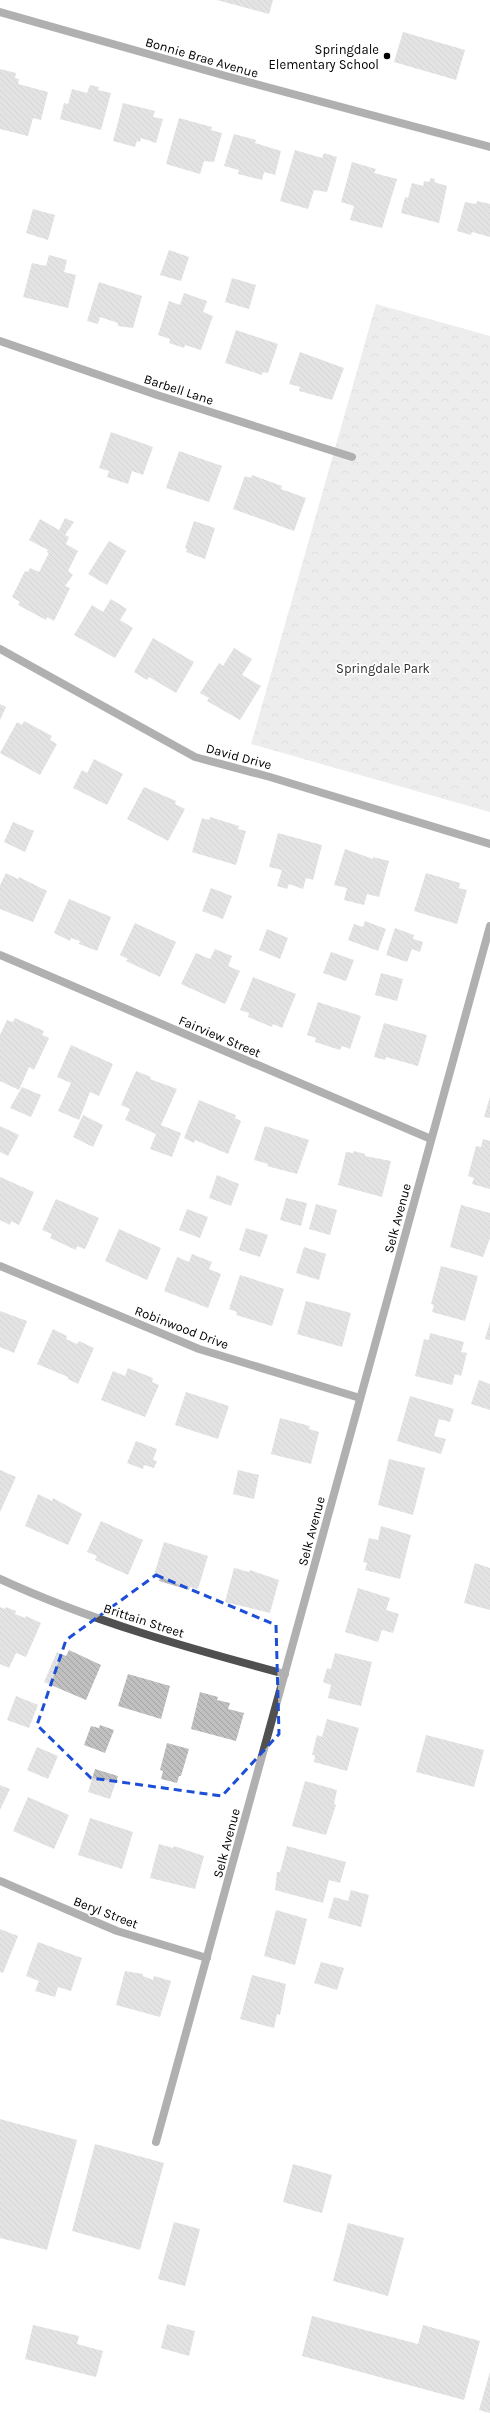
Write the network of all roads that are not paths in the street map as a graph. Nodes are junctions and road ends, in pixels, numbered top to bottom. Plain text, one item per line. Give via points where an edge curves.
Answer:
1 (0, 12) edge
2 (490, 147) edge
3 (0, 341) edge
4 (352, 457) dead end
5 (0, 649) edge
6 (490, 844) edge
7 (490, 926) edge
8 (0, 955) edge
9 (431, 1139) junction
10 (0, 1266) edge
11 (360, 1398) junction
12 (0, 1579) edge
13 (284, 1674) junction
14 (0, 1881) edge
15 (207, 1958) junction
16 (156, 2142) dead end

1 - 2 street, Bonnie Brae Avenue
3 - 4 street, Barbell Lane via 157,395
5 - 6 street, David Drive via 195,757
7 - 9 street, Selk Avenue
8 - 9 street, Fairview Street
9 - 11 street, Selk Avenue
10 - 11 street, Robinwood Drive via 199,1349
11 - 13 street, Selk Avenue
12 - 13 street, Brittain Street via 47,1601 197,1650
13 - 15 street, Selk Avenue
14 - 15 street, Beryl Street via 117,1930
15 - 16 street, Selk Avenue

